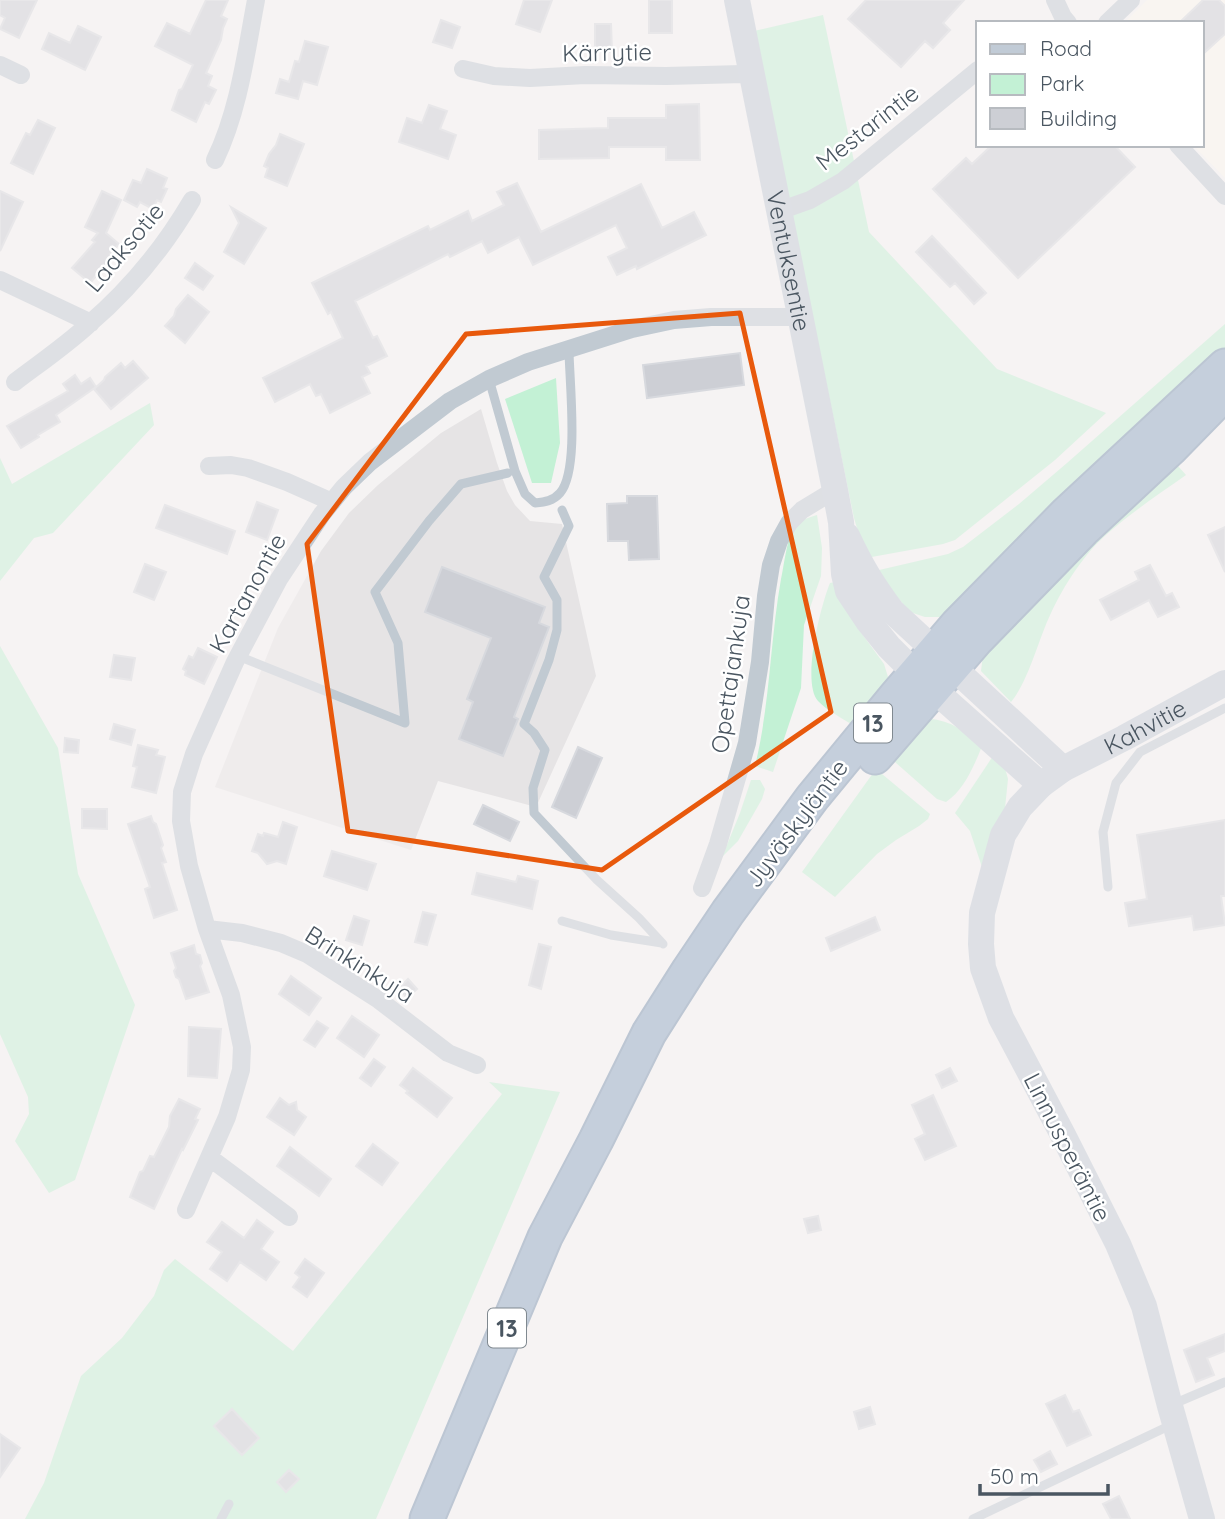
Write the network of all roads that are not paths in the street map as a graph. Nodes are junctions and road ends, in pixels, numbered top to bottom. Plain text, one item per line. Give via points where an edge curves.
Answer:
1 (256, 0) edge
2 (737, 0) edge
3 (1055, 0) edge
4 (1130, 0) edge
5 (1066, 21) edge
6 (1109, 21) edge
7 (0, 65) edge
8 (463, 69) dead end
9 (976, 72) edge
10 (21, 75) dead end
11 (752, 77) junction
12 (1180, 147) edge
13 (215, 160) dead end
14 (1225, 196) edge
15 (192, 200) dead end
16 (779, 211) junction
17 (0, 280) edge
18 (800, 317) junction
19 (91, 323) junction
20 (569, 349) junction
21 (1225, 366) edge
22 (489, 379) junction
23 (15, 382) dead end
24 (1225, 393) edge
25 (209, 466) dead end
26 (508, 473) dead end
27 (835, 490) junction
28 (332, 502) junction
29 (562, 510) dead end
30 (238, 656) junction
31 (934, 670) junction
32 (1225, 683) edge
33 (1225, 708) edge
34 (1132, 745) junction
35 (1063, 769) junction
36 (1041, 785) junction
37 (1108, 887) dead end
38 (702, 888) dead end
39 (562, 921) dead end
40 (207, 929) junction
41 (477, 1065) dead end
42 (210, 1158) junction
43 (186, 1210) dead end
44 (289, 1217) dead end
45 (1225, 1382) edge
46 (1173, 1414) junction
47 (229, 1504) dead end
48 (221, 1519) edge
49 (427, 1519) edge
50 (973, 1519) edge
51 (1202, 1519) edge

1 - 13 street via 243,74
2 - 11 street, Ventuksentie
3 - 5 street
4 - 6 street
7 - 10 street
8 - 11 street, Kärrytie via 530,78
9 - 16 street, Mestarintie via 842,181
11 - 16 street, Ventuksentie
12 - 14 street
15 - 19 street, Laaksotie via 163,245
16 - 18 street, Ventuksentie
17 - 19 street, Laaksotie
18 - 20 street, Kartanontie via 674,320
18 - 27 street, Ventuksentie
19 - 23 street, Laaksotie
20 - 22 street, Kartanontie
20 - 22 lane via 573,435 561,492 550,501 536,503 524,494
21 - 31 highway, Jyväskyläntie / 13 via 1067,513 957,625
22 - 28 street, Kartanontie via 450,401 370,462
24 - 31 highway, Jyväskyläntie / 13 via 977,639
25 - 28 street via 248,468
26 - 30 lane via 461,484 375,592 398,643 405,723
27 - 31 street, Ventuksentie via 841,522 862,568
27 - 38 street, Opettajankuja via 802,510 779,541 766,596 747,743
28 - 30 street, Kartanontie via 279,579
29 - 39 lane via 569,526 544,577 557,600 557,629 524,724 545,750 533,788 534,813 663,944
30 - 40 street, Kartanontie via 182,792 187,855
31 - 35 street
31 - 36 street
31 - 49 highway, Jyväskyläntie / 13 via 812,798 728,912 649,1033 545,1237
32 - 34 street, Kahvitie
33 - 34 lane
34 - 35 street, Kahvitie
34 - 37 lane via 1103,832
35 - 36 street, Linnusperäntie
36 - 46 street, Linnusperäntie via 1003,835 982,913 983,968 1001,1018 1118,1244 1144,1306
40 - 41 street, Brinkinkuja via 255,936 307,954 449,1053
40 - 42 street, Kartanontie via 242,1047 236,1092
42 - 43 street, Kartanontie
42 - 44 street
45 - 46 lane
46 - 50 lane
46 - 51 street, Linnusperäntie
47 - 48 lane

